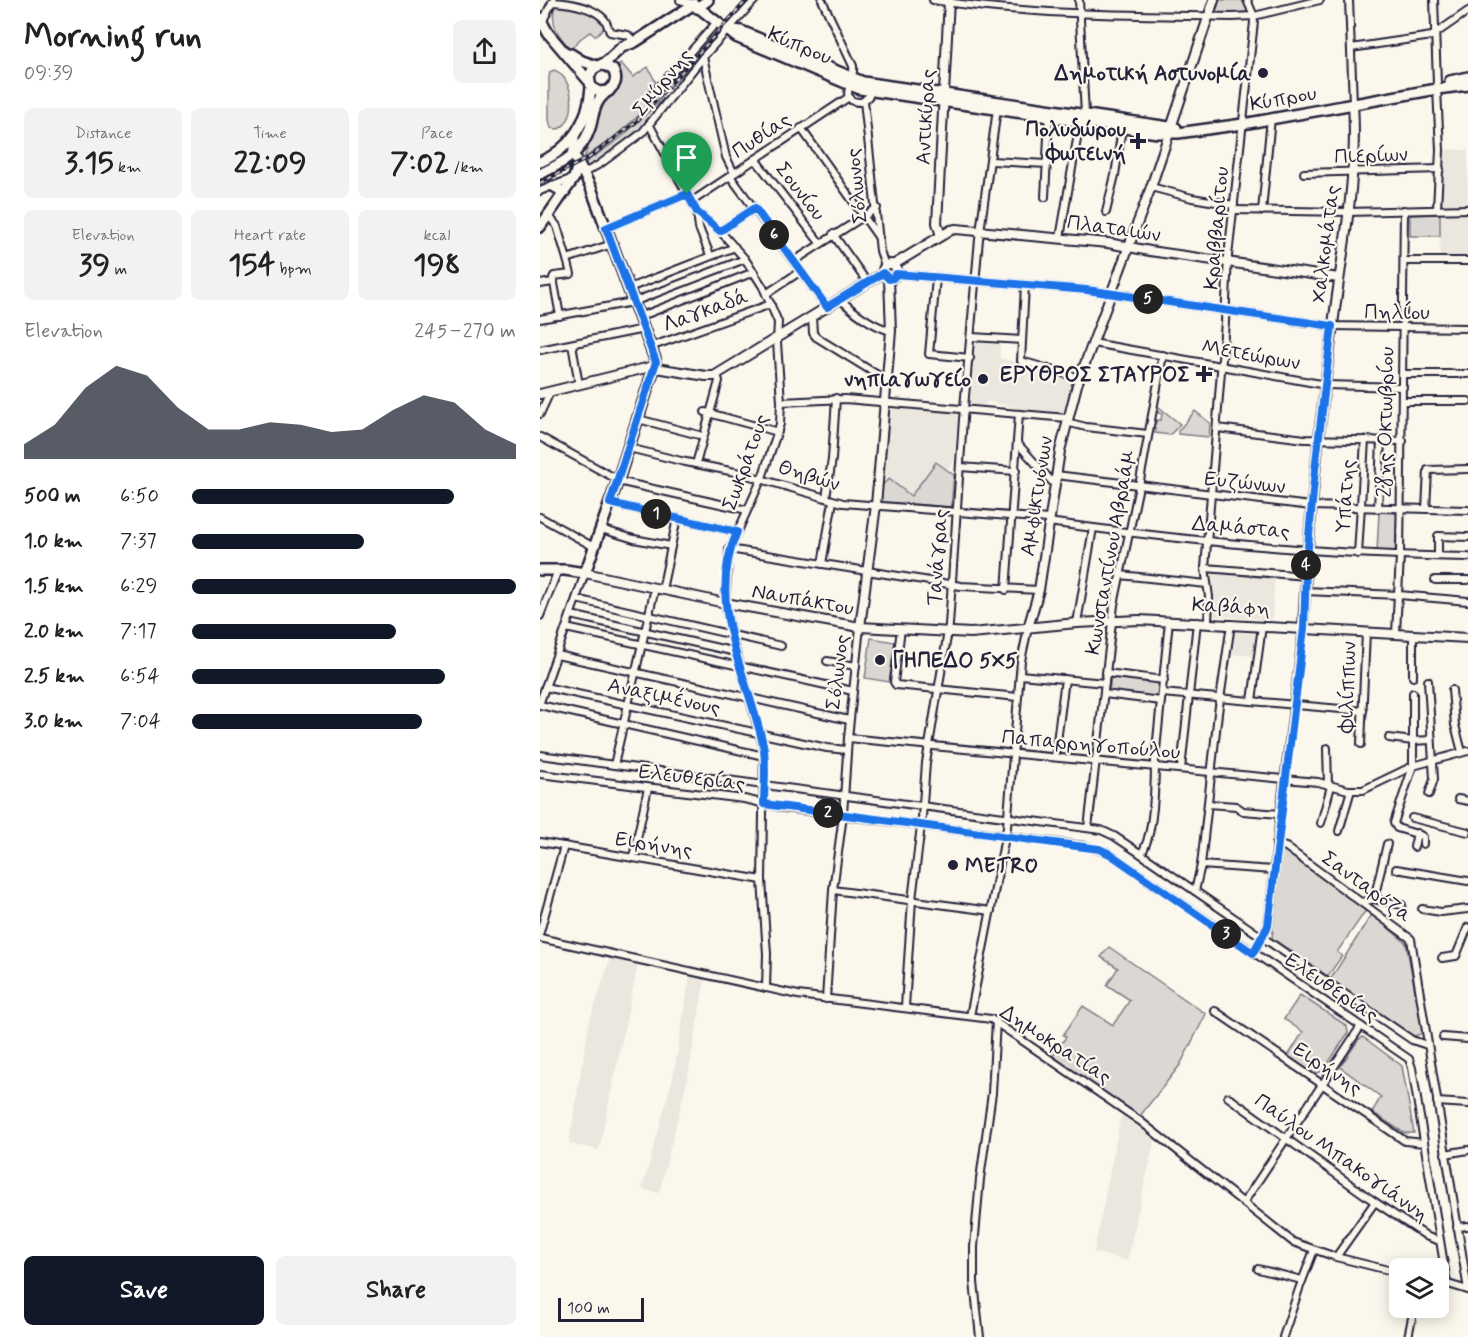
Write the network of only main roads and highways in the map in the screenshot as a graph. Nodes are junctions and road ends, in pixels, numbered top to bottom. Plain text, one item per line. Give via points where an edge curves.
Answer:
1 (708, 0) edge
2 (696, 3) edge
3 (541, 20) edge
4 (635, 42) junction
5 (566, 52) junction
6 (599, 66) junction
7 (614, 72) junction
8 (1468, 77) edge
9 (590, 83) junction
10 (1468, 85) edge
11 (1437, 86) junction
12 (609, 91) junction
13 (944, 97) junction
14 (1352, 100) junction
15 (1082, 119) junction
16 (1243, 121) junction
17 (1170, 131) junction
18 (574, 136) junction
19 (576, 159) junction
20 (540, 162) edge
21 (540, 174) edge
22 (553, 186) road end
23 (562, 195) junction
24 (540, 227) edge
25 (540, 570) edge

1 - 2 main road
2 - 4 main road via 657,32
2 - 13 main road, Κύπρου via 736,37 851,82
3 - 5 main road
4 - 6 main road via 622,47
4 - 7 main road via 618,58
5 - 6 main road
5 - 9 main road
6 - 7 main road
6 - 9 main road via 590,73
7 - 12 main road via 616,83
8 - 11 main road, Κύπρου
9 - 12 main road via 599,92
9 - 18 main road via 585,116
10 - 11 main road, Κύπρου
11 - 14 main road, Κύπρου
12 - 19 main road via 598,101
13 - 15 main road, Κύπρου
13 - 15 main road, Κύπρου via 997,109
14 - 16 main road, Κύπρου
14 - 16 main road, Κύπρου
15 - 17 main road, Κύπρου
15 - 17 main road, Κύπρου via 1122,128
16 - 17 main road, Κύπρου
18 - 19 main road
18 - 20 main road via 562,149
19 - 21 main road
19 - 23 main road via 574,178
19 - 25 main road, Ναυπάκτου via 606,228 655,368 585,573
22 - 23 main road
23 - 24 main road

